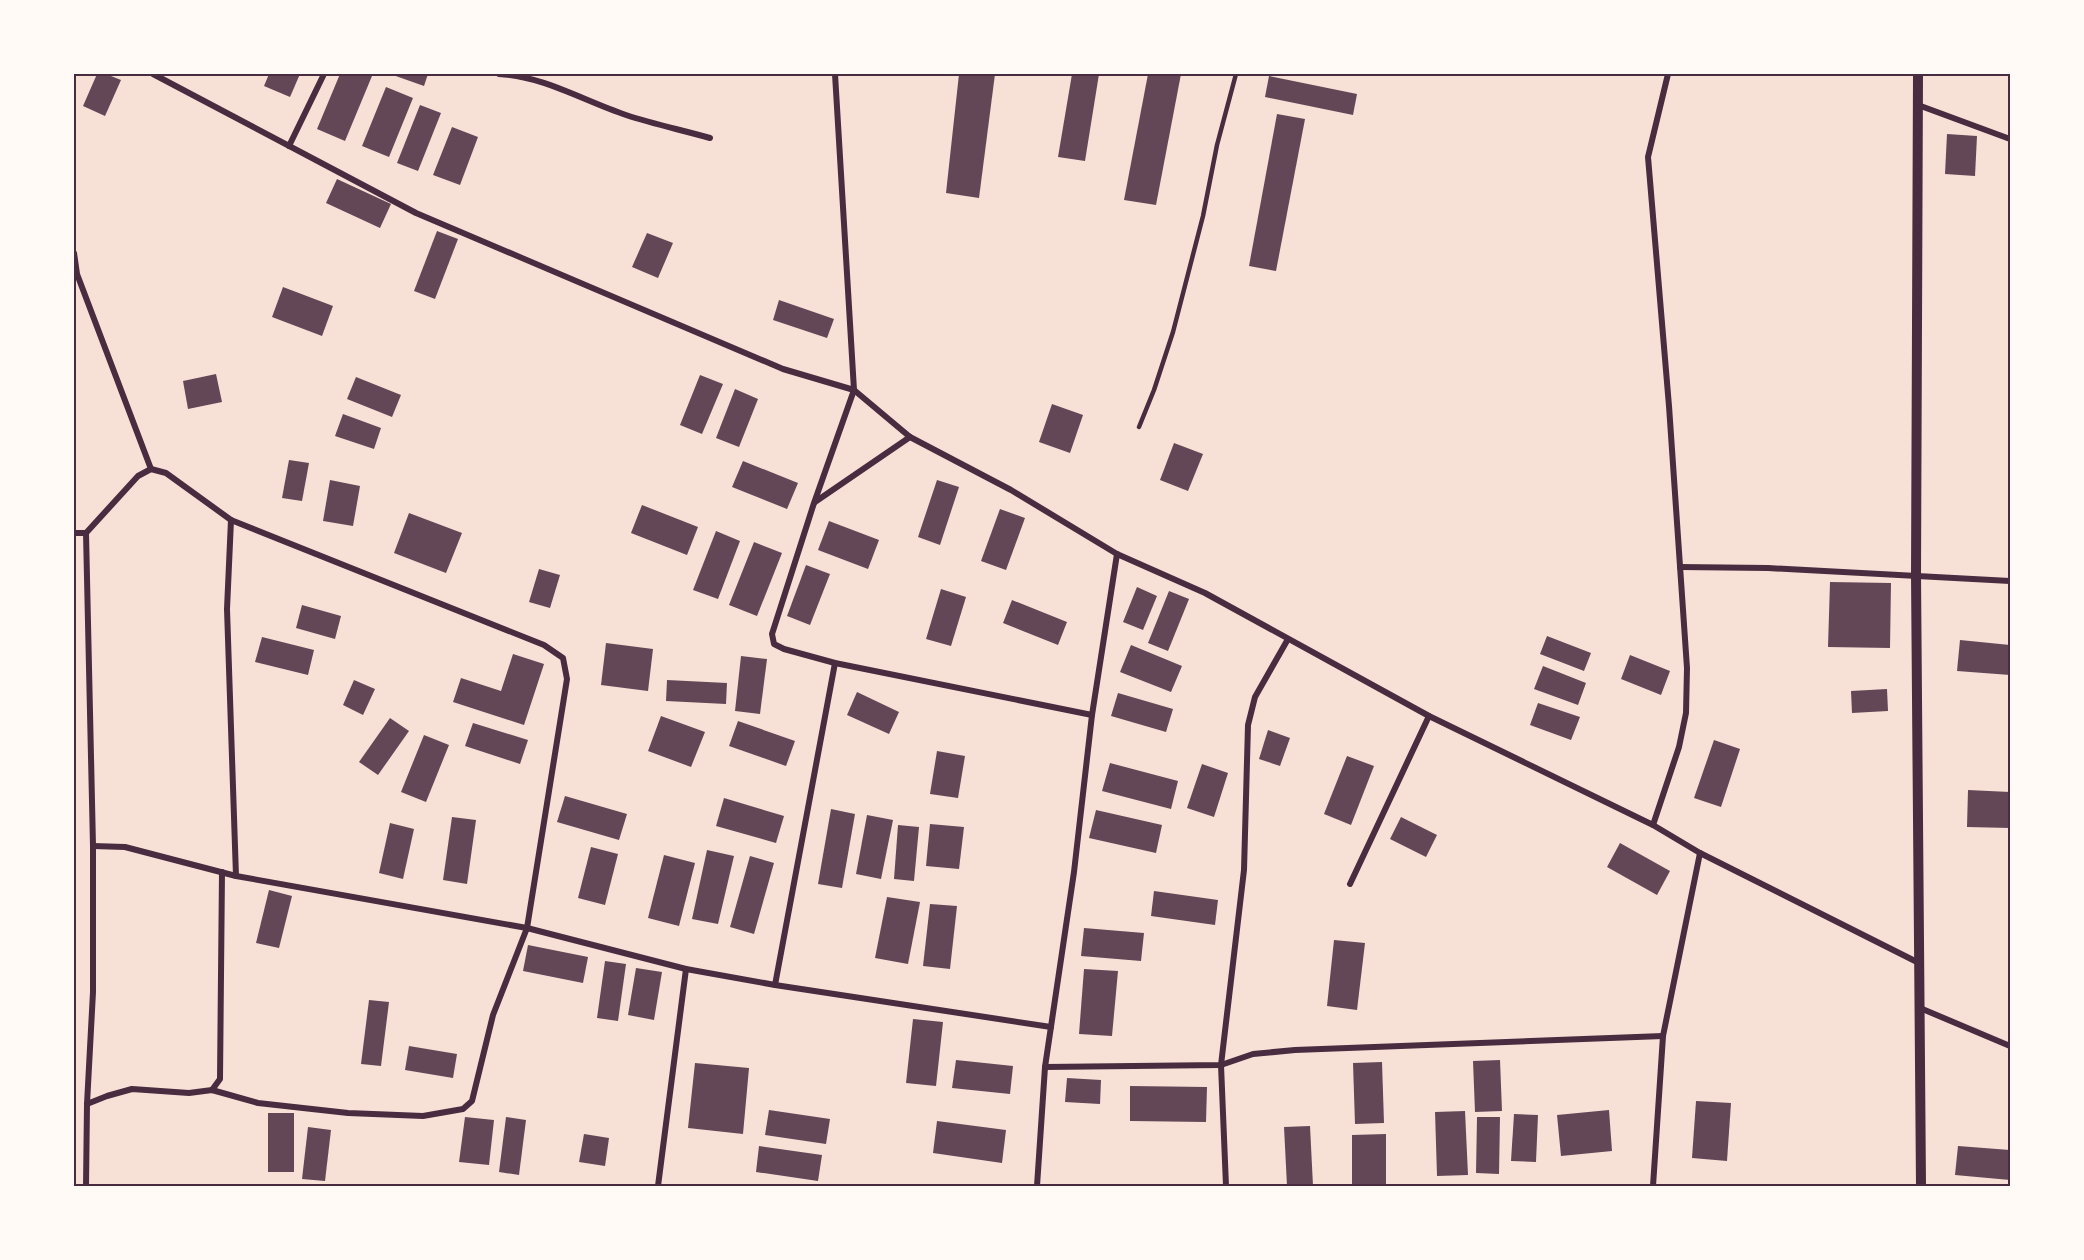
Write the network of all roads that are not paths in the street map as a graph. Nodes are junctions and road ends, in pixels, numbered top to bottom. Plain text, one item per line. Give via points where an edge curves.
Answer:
1 (153, 74) edge
2 (324, 74) edge
3 (499, 74) edge
4 (835, 74) edge
5 (1236, 74) edge
6 (1668, 74) edge
7 (1918, 74) edge
8 (1918, 105) junction
9 (710, 138) dead end
10 (2010, 140) edge
11 (289, 146) junction
12 (74, 253) edge
13 (854, 390) junction
14 (1139, 427) dead end
15 (910, 437) junction
16 (151, 469) junction
17 (814, 503) junction
18 (231, 520) junction
19 (74, 533) edge
20 (86, 533) junction
21 (1117, 554) junction
22 (1680, 567) junction
23 (1916, 575) junction
24 (2010, 581) edge
25 (1288, 639) junction
26 (835, 663) junction
27 (1092, 715) junction
28 (1429, 716) junction
29 (1653, 825) junction
30 (93, 846) junction
31 (1700, 853) junction
32 (222, 872) junction
33 (236, 876) junction
34 (1350, 884) dead end
35 (527, 928) junction
36 (1919, 963) junction
37 (687, 969) junction
38 (775, 985) junction
39 (1920, 1008) junction
40 (1051, 1027) junction
41 (1663, 1036) junction
42 (2010, 1046) edge
43 (1221, 1065) junction
44 (1045, 1067) junction
45 (212, 1090) junction
46 (87, 1104) junction
47 (86, 1186) edge
48 (658, 1186) edge
49 (1037, 1186) edge
50 (1226, 1186) edge
51 (1653, 1186) edge
52 (1921, 1186) edge

1 - 11 street
2 - 11 street
3 - 9 street via 536,80 627,115
4 - 13 street
5 - 14 lane via 1173,332
6 - 22 street via 1648,158
7 - 8 street
8 - 10 street
8 - 23 street
11 - 13 street via 416,213 783,369
12 - 16 street via 77,274
13 - 15 street
13 - 17 street
15 - 17 street
15 - 21 street via 1011,490
16 - 18 street via 166,473
16 - 20 street via 138,476
17 - 26 street via 772,634 774,644 784,649
18 - 33 street via 227,609
18 - 35 street via 544,645 563,658 567,679
19 - 20 street
20 - 30 street
21 - 25 street via 1204,593
21 - 27 street
22 - 23 street
22 - 29 street via 1686,713
23 - 24 street
23 - 36 street
25 - 28 street
25 - 43 street via 1255,697 1248,725 1244,870
26 - 27 street
26 - 38 street
27 - 40 street
28 - 29 street
28 - 34 street
29 - 31 street
30 - 32 street via 125,847
30 - 46 street via 93,992
31 - 36 street
31 - 41 street
32 - 33 street
32 - 45 street via 220,1079
33 - 35 street
35 - 37 street
35 - 45 street via 494,1015 472,1101 463,1109 423,1116 348,1113 258,1103
36 - 39 street
37 - 38 street
37 - 48 street
38 - 40 street
39 - 42 street
39 - 52 street
40 - 44 street
41 - 43 street via 1295,1050 1253,1054
41 - 51 street
43 - 44 street
43 - 50 street
44 - 49 street
45 - 46 street via 189,1093 132,1089
46 - 47 street

